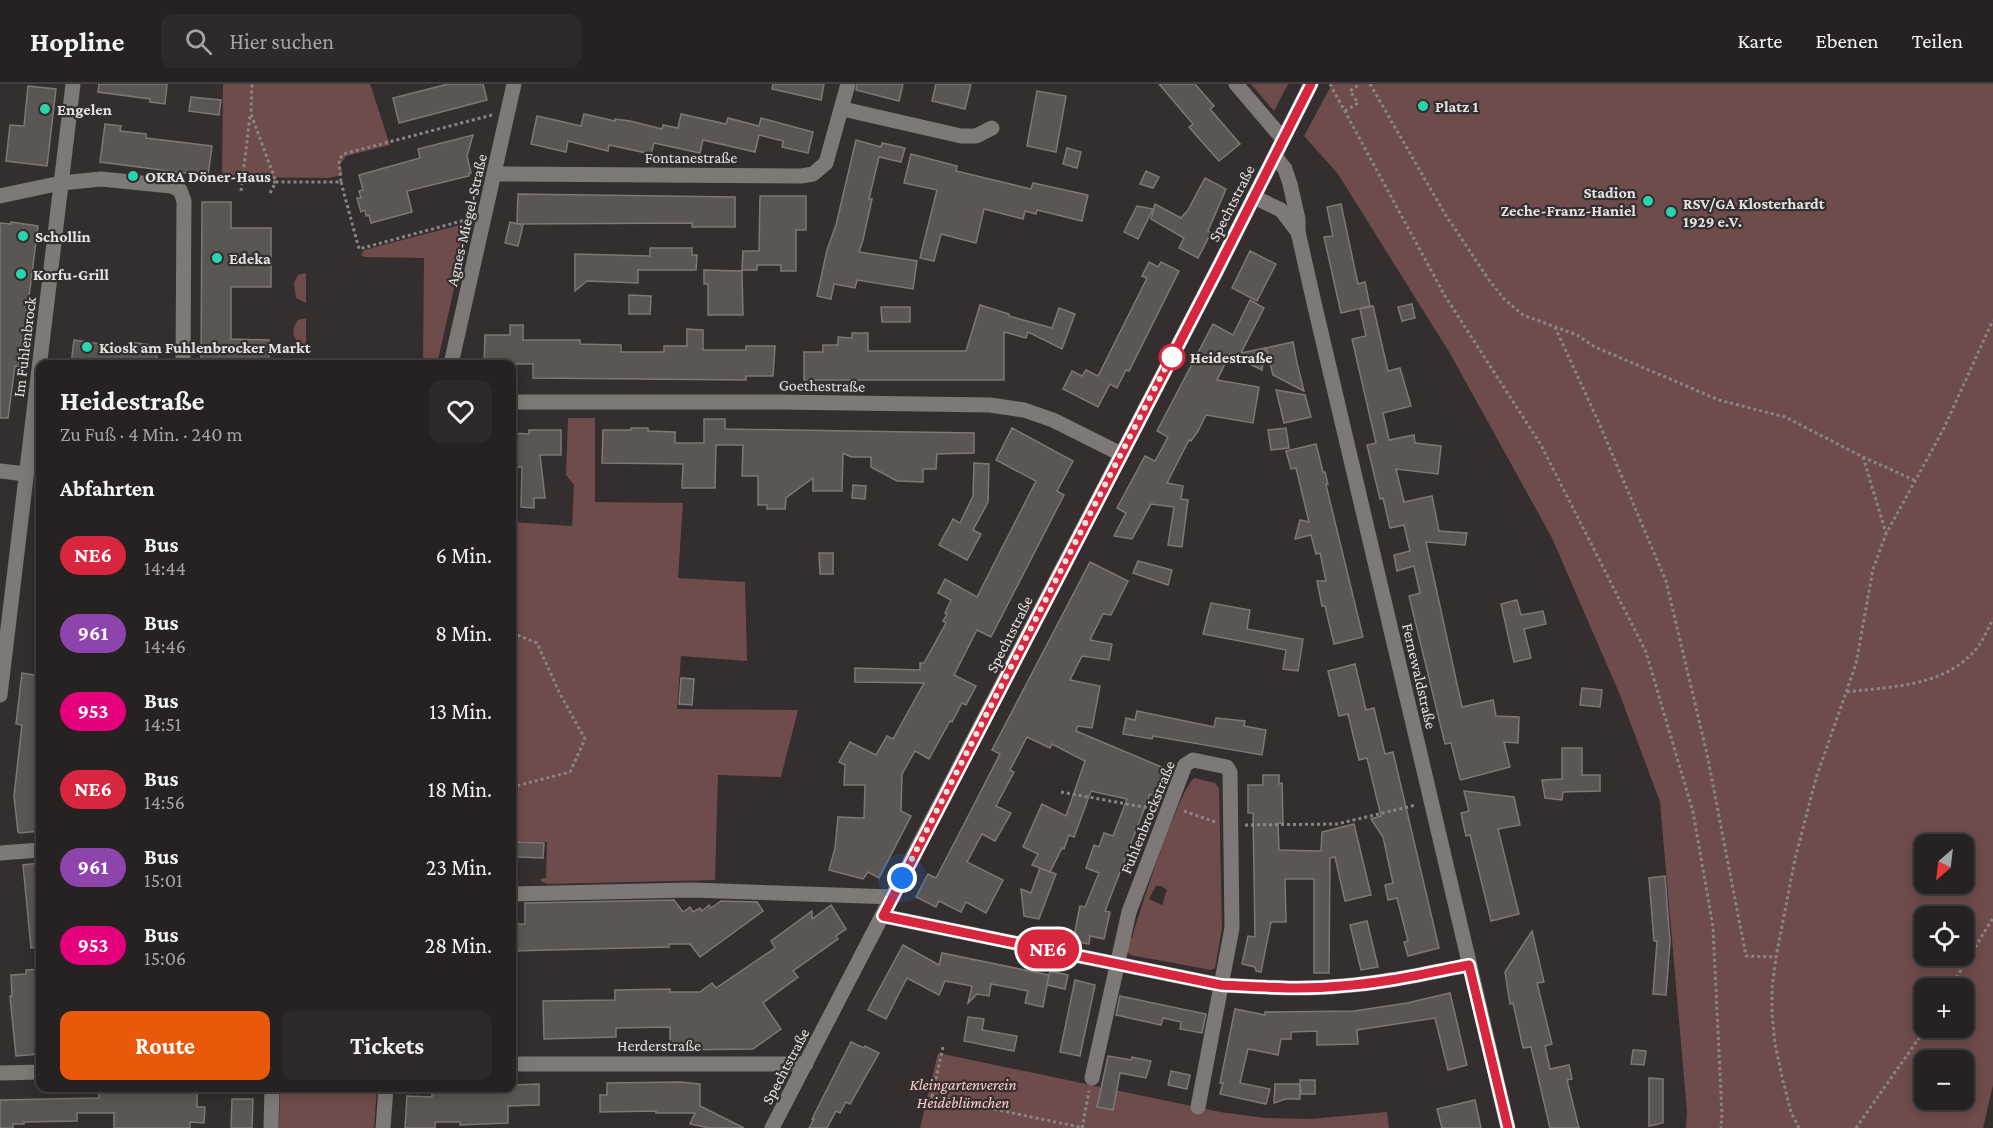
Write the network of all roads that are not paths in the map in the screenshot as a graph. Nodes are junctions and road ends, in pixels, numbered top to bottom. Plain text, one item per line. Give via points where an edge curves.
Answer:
1 (74, 84) edge
2 (514, 84) edge
3 (848, 84) edge
4 (1236, 84) edge
5 (1311, 84) edge
6 (843, 109) junction
7 (992, 128) dead end
8 (1283, 139) junction
9 (1275, 156) junction
10 (495, 174) junction
11 (61, 183) junction
12 (0, 196) edge
13 (1254, 197) junction
14 (1298, 232) junction
15 (42, 360) edge
16 (183, 360) edge
17 (452, 360) edge
18 (516, 402) edge
19 (36, 410) edge
20 (1121, 454) junction
21 (0, 471) edge
22 (26, 474) junction
23 (0, 695) edge
24 (36, 850) edge
25 (0, 854) edge
26 (516, 894) edge
27 (893, 897) junction
28 (883, 916) junction
29 (1118, 963) junction
30 (1469, 965) junction
31 (1221, 985) junction
32 (516, 1064) edge
33 (807, 1064) junction
34 (36, 1072) edge
35 (0, 1073) edge
36 (1092, 1078) road end
37 (272, 1092) edge
38 (386, 1092) edge
39 (1198, 1107) dead end
40 (271, 1128) edge
41 (383, 1128) edge
42 (772, 1128) edge
43 (1508, 1128) edge

1 - 11 street, Im Fuhlenbrock
2 - 10 street, Agnes-Miegel-Straße
3 - 6 street, Fontanestraße
4 - 8 street
5 - 8 street, Spechtstraße
6 - 7 street via 961,136 976,136
6 - 10 street, Fontanestraße via 826,164 813,174
8 - 9 street, Spechtstraße
9 - 13 street, Spechtstraße
9 - 14 street, Fernewaldstraße via 1290,184
10 - 17 street, Agnes-Miegel-Straße
11 - 12 street
11 - 15 street, Im Fuhlenbrock
11 - 16 street via 101,179 180,190 184,201
13 - 14 street, Fernewaldstraße via 1281,210
13 - 20 street, Spechtstraße
14 - 30 street, Fernewaldstraße
18 - 20 street, Goethestraße via 990,405 1024,410 1053,420
19 - 22 street, Im Fuhlenbrock
20 - 27 street, Spechtstraße
21 - 22 street
22 - 23 street, Im Fuhlenbrock
24 - 25 street
26 - 27 street via 691,890
27 - 28 street, Spechtstraße
28 - 29 street
28 - 33 street, Spechtstraße
29 - 31 street
29 - 31 street, Fuhlenbrockstraße via 1129,912 1185,765 1193,760 1222,765 1230,772 1232,928
29 - 36 street, Fuhlenbrockstraße
30 - 31 street via 1341,987
30 - 43 street, Fernewaldstraße
31 - 39 street, Fuhlenbrockstraße
32 - 33 street, Herderstraße
33 - 42 street, Spechtstraße
34 - 35 street
37 - 40 street
38 - 41 street

